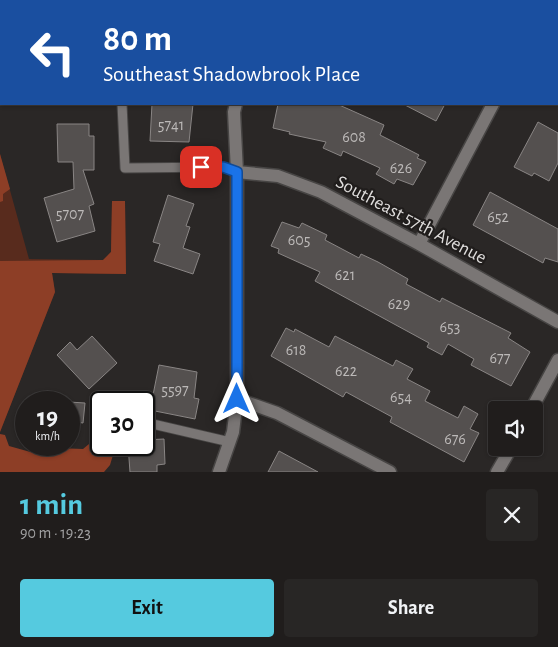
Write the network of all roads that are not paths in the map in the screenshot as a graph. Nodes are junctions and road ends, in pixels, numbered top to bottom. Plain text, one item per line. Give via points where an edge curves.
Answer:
1 (122, 105) edge
2 (236, 105) edge
3 (492, 105) edge
4 (237, 172) junction
5 (419, 244) junction
6 (558, 322) edge
7 (558, 360) edge
8 (237, 399) junction
9 (536, 401) edge
10 (155, 425) edge
11 (230, 442) junction
12 (506, 456) edge
13 (219, 472) edge
14 (390, 472) edge
15 (497, 472) edge

1 - 4 lane via 125,168 223,167
2 - 4 street
3 - 5 street
4 - 5 street, Southeast 57th Avenue via 278,176 321,192
4 - 8 street
5 - 6 street, Southeast 57th Avenue
7 - 9 street
8 - 11 street
8 - 14 street via 278,413
10 - 11 lane
11 - 13 street
12 - 15 street

